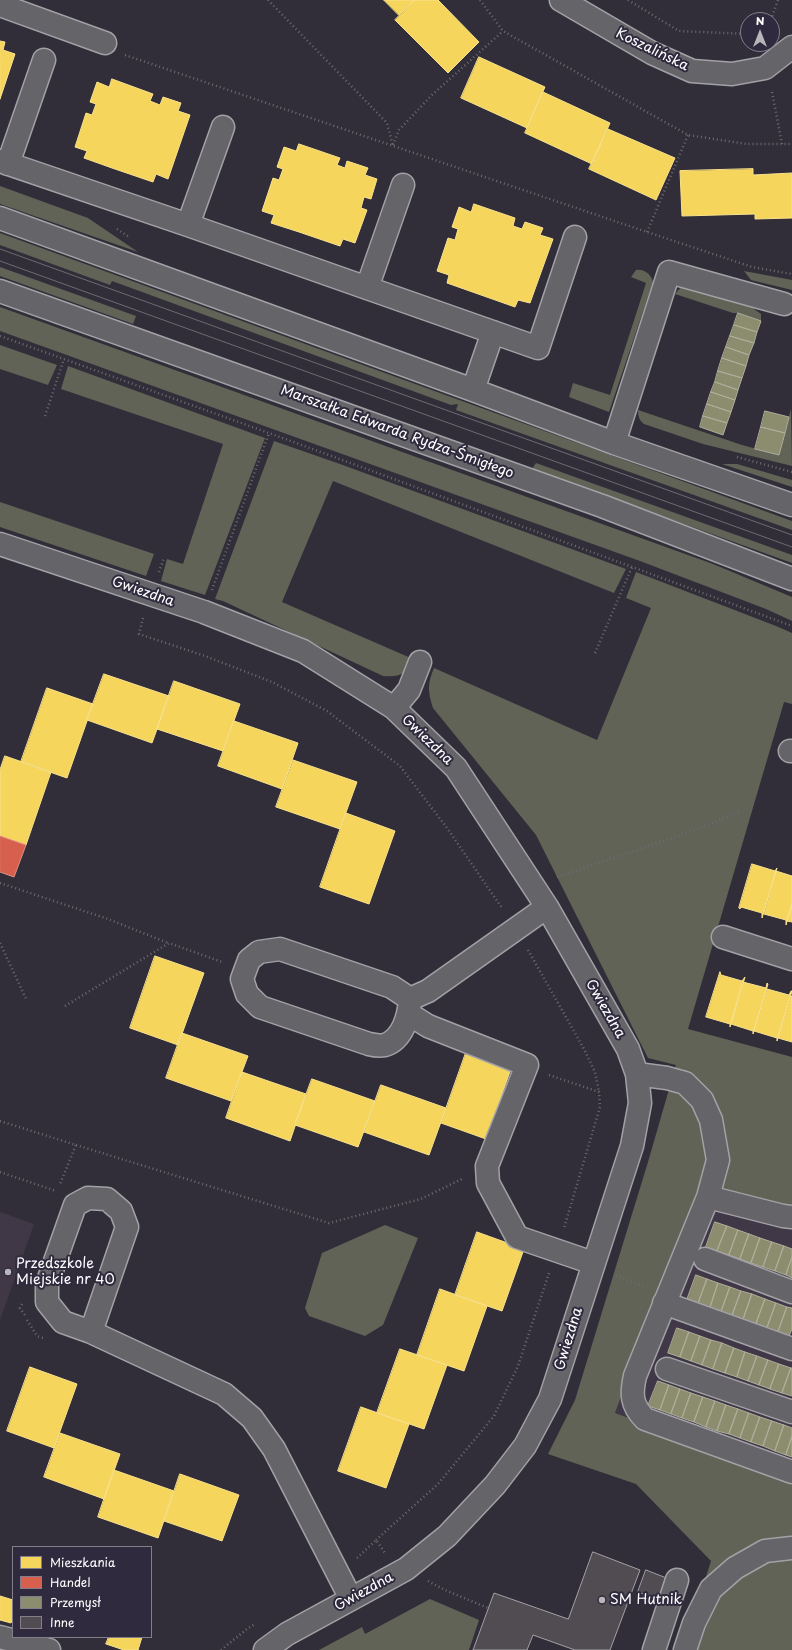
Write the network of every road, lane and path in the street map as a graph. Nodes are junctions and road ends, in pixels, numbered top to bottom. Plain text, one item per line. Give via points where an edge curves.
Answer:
1 (268, 0) edge
2 (480, 0) edge
3 (561, 0) edge
4 (628, 0) edge
5 (778, 0) edge
6 (0, 5) edge
7 (774, 12) edge
8 (503, 31) junction
9 (740, 34) edge
10 (105, 43) joint
11 (792, 47) edge
12 (44, 60) dead end
13 (223, 127) dead end
14 (688, 135) junction
15 (792, 144) edge
16 (393, 146) junction
17 (4, 162) edge
18 (403, 185) dead end
19 (0, 218) edge
20 (188, 225) junction
21 (648, 232) junction
22 (574, 237) dead end
23 (792, 274) edge
24 (367, 288) junction
25 (0, 291) edge
26 (784, 304) dead end
27 (493, 332) junction
28 (0, 336) edge
29 (64, 359) junction
30 (473, 390) junction
31 (45, 416) dead end
32 (270, 433) junction
33 (614, 443) junction
34 (792, 505) edge
35 (0, 544) edge
36 (164, 558) dead end
37 (632, 567) junction
38 (156, 579) dead end
39 (792, 579) edge
40 (204, 612) junction
41 (144, 615) dead end
42 (792, 626) edge
43 (594, 653) dead end
44 (420, 662) dead end
45 (394, 708) junction
46 (740, 812) dead end
47 (0, 883) edge
48 (542, 899) junction
49 (516, 929) junction
50 (723, 937) dead end
51 (0, 943) edge
52 (169, 944) junction
53 (792, 959) edge
54 (245, 970) junction
55 (27, 1001) dead end
56 (65, 1006) dead end
57 (409, 1007) junction
58 (545, 1073) dead end
59 (637, 1074) junction
60 (599, 1092) junction
61 (0, 1121) edge
62 (76, 1145) junction
63 (487, 1166) junction
64 (0, 1172) edge
65 (57, 1191) junction
66 (708, 1197) junction
67 (55, 1199) dead end
68 (792, 1217) edge
69 (557, 1251) junction
70 (705, 1259) dead end
71 (593, 1265) junction
72 (792, 1292) edge
73 (666, 1299) junction
74 (22, 1301) dead end
75 (91, 1332) junction
76 (44, 1339) dead end
77 (792, 1349) edge
78 (667, 1369) dead end
79 (792, 1412) edge
80 (792, 1472) edge
81 (376, 1540) dead end
82 (792, 1548) edge
83 (677, 1580) dead end
84 (435, 1585) dead end
85 (352, 1599) junction
86 (488, 1608) dead end
87 (260, 1621) dead end
88 (0, 1637) edge
89 (49, 1650) edge
90 (221, 1650) edge
91 (265, 1650) edge
92 (654, 1650) edge
93 (685, 1650) edge

1 - 16 path via 387,123
2 - 8 path
3 - 11 street, Koszalińska via 652,53 692,71 732,74 766,68
4 - 9 path via 679,30
5 - 7 path
6 - 10 street
8 - 14 path
8 - 16 path via 432,95 399,130
10 - 16 path via 112,51
12 - 17 street
13 - 20 street
14 - 15 path via 748,144
14 - 21 path
16 - 21 path
17 - 20 street
18 - 24 street
19 - 30 street
20 - 24 street
21 - 23 path via 752,266
22 - 27 street via 538,348
24 - 27 street
25 - 39 street, Marszałka Edwarda Rydza-Śmigłego via 602,506
26 - 33 street via 669,272
27 - 30 street
28 - 29 path
29 - 31 path
29 - 32 path
30 - 33 street
32 - 37 path
32 - 40 path
33 - 34 street
35 - 40 street, Gwiezdna
36 - 38 path
37 - 42 path
37 - 43 path
40 - 45 street, Gwiezdna via 303,651
41 - 49 path via 138,634 272,682 327,710 400,766 447,828
44 - 45 street via 409,690
45 - 48 street, Gwiezdna via 456,768
46 - 48 path via 688,833 554,878
47 - 52 path via 108,919
48 - 49 street
48 - 59 street, Gwiezdna via 628,1049
49 - 57 street
49 - 60 path via 584,1049
50 - 53 street
51 - 55 path
52 - 54 path
52 - 56 path
54 - 57 street via 249,960 259,952 280,949 392,987
54 - 57 street via 242,979 247,994 260,1007 369,1044 384,1046 396,1038
57 - 63 street via 428,1026 527,1065
58 - 60 path
59 - 66 street via 685,1083 702,1100 711,1120 718,1160
59 - 71 street, Gwiezdna via 640,1103 632,1146
60 - 69 path via 600,1107
61 - 62 path
62 - 63 path via 330,1223 421,1199
62 - 65 path
63 - 69 street via 488,1183 517,1237
64 - 65 path
65 - 67 path
66 - 68 street
66 - 73 street
69 - 71 street
69 - 81 path via 518,1366 494,1416 438,1484
70 - 72 street
71 - 73 path
71 - 85 street, Gwiezdna via 550,1399 525,1446 495,1485 447,1536 406,1569
73 - 77 street
73 - 80 street via 635,1376 632,1388 637,1411 645,1419
74 - 76 path via 20,1308 37,1336
75 - 75 street via 63,1322 47,1302 47,1284 75,1205 88,1198 107,1199 121,1211 127,1227
75 - 85 street via 224,1394 252,1418 274,1448
78 - 79 street
82 - 93 street via 766,1551 735,1568 711,1589
83 - 92 street
84 - 86 path
85 - 91 street, Gwiezdna via 287,1634
87 - 90 path
88 - 89 street

